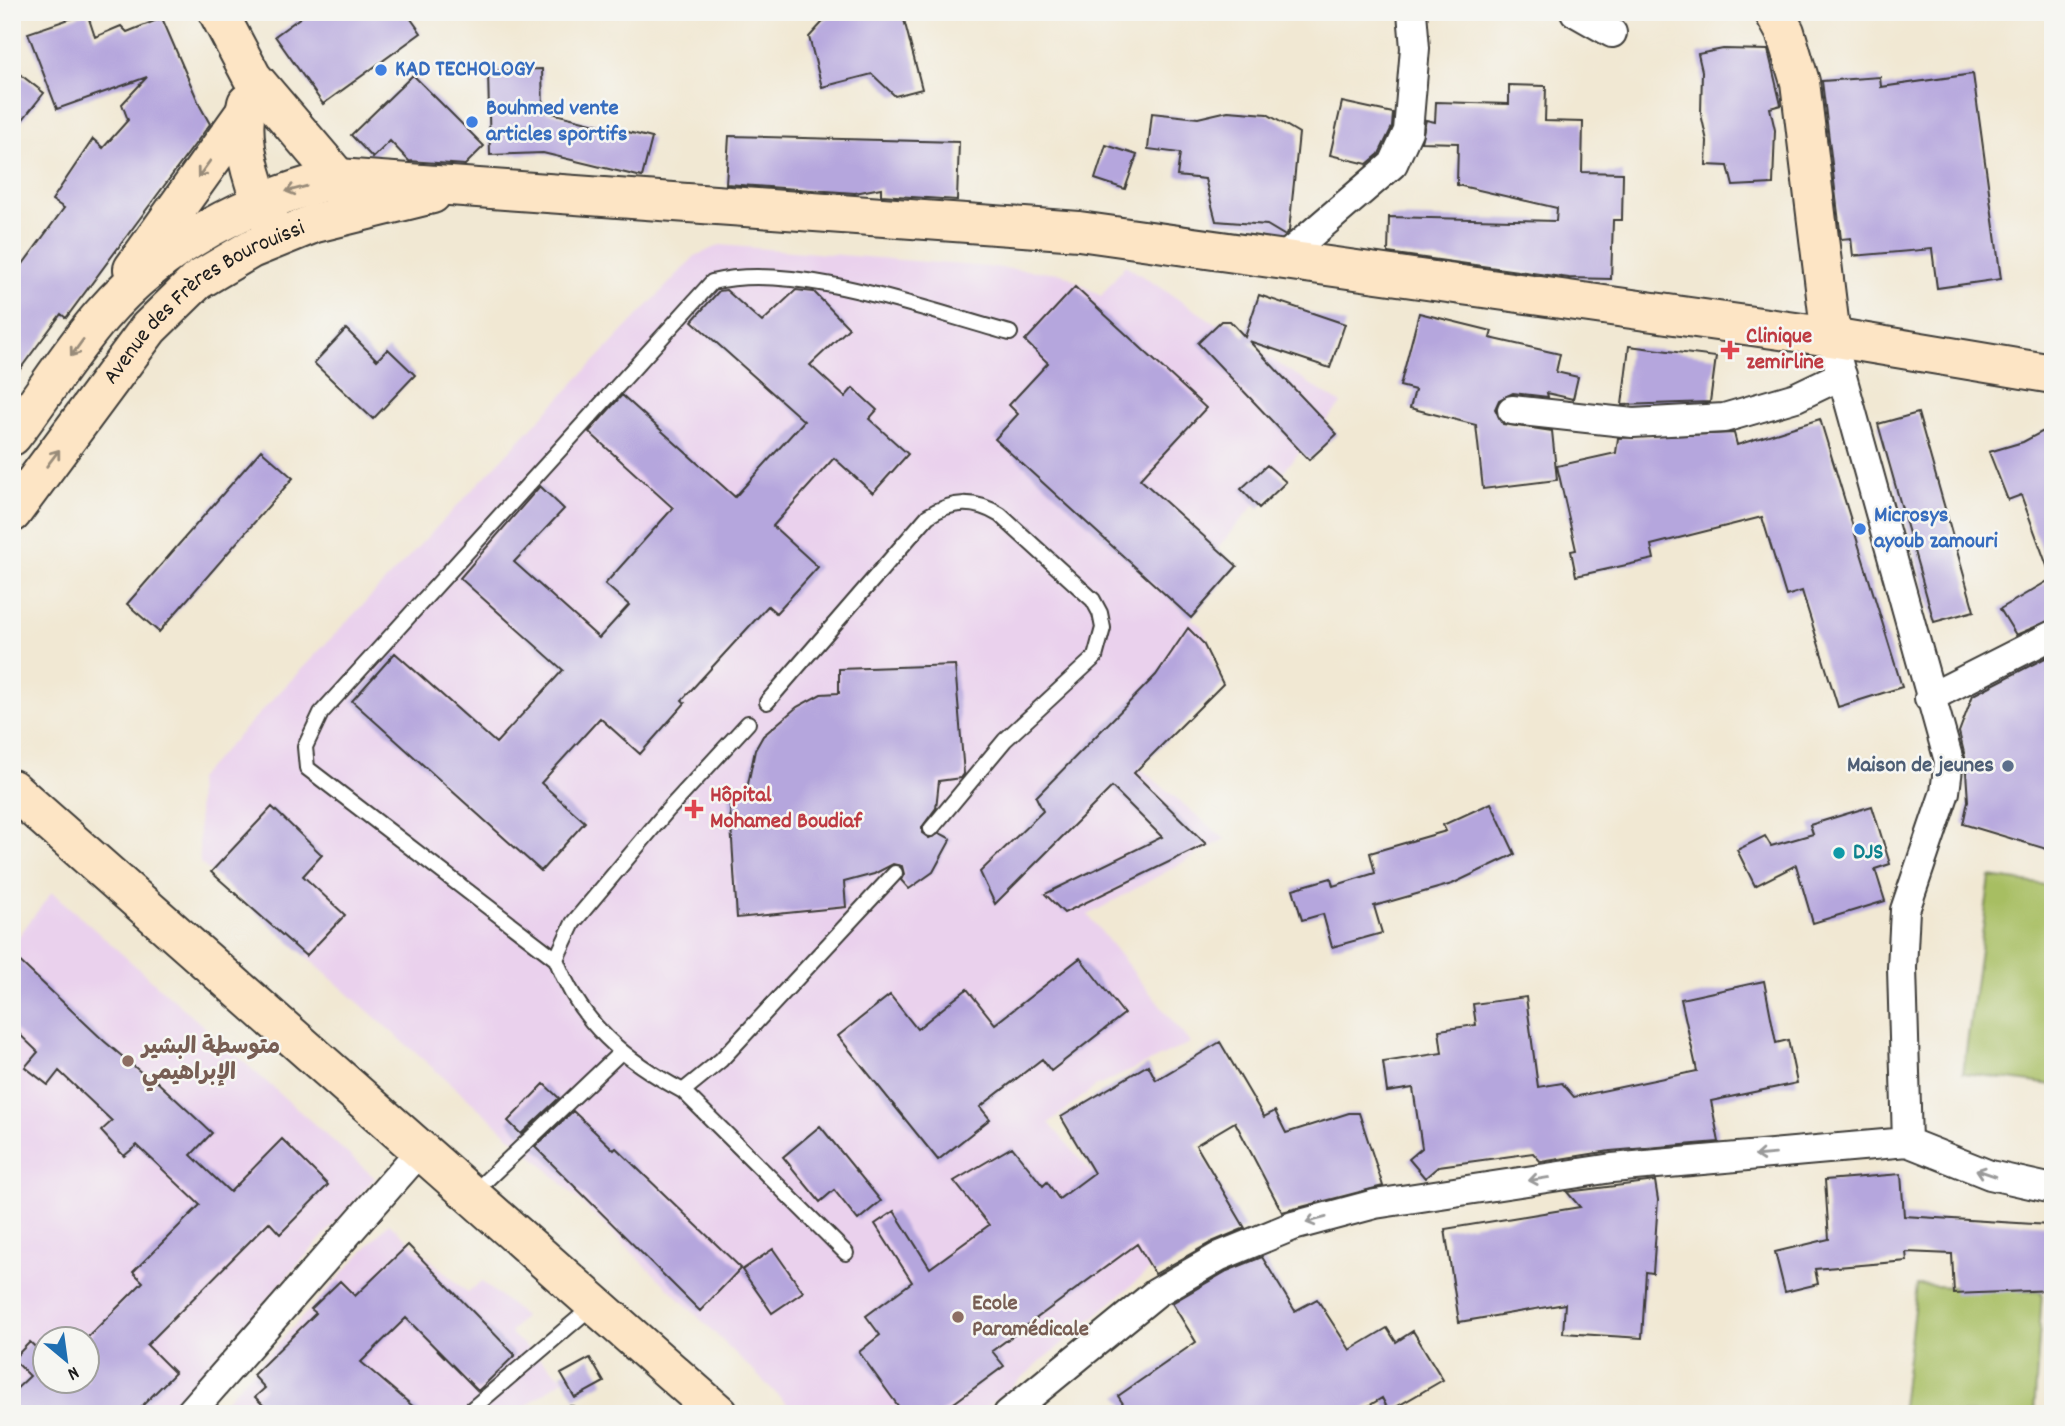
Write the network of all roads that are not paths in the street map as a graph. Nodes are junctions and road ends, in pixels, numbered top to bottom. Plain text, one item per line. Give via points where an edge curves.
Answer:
1 (218, 12) edge
2 (1412, 12) edge
3 (1575, 12) edge
4 (1774, 12) edge
5 (1612, 33) dead end
6 (252, 77) junction
7 (244, 114) junction
8 (343, 196) junction
9 (261, 202) junction
10 (278, 239) junction
11 (1280, 261) junction
12 (101, 315) junction
13 (1010, 333) dead end
14 (1831, 337) junction
15 (2053, 374) edge
16 (1842, 375) junction
17 (1512, 410) dead end
18 (12, 436) edge
19 (12, 513) edge
20 (2053, 635) edge
21 (1929, 698) junction
22 (767, 702) dead end
23 (748, 723) dead end
24 (12, 789) edge
25 (931, 829) dead end
26 (895, 873) dead end
27 (556, 959) junction
28 (621, 1052) junction
29 (684, 1091) junction
30 (1907, 1142) junction
31 (420, 1151) junction
32 (2053, 1189) edge
33 (471, 1195) junction
34 (846, 1253) dead end
35 (595, 1305) junction
36 (189, 1414) edge
37 (466, 1414) edge
38 (719, 1414) edge
39 (1008, 1414) edge

1 - 6 main road
2 - 11 street via 1415,48 1408,131 1393,164
3 - 5 street
4 - 14 main road via 1786,32 1800,82
6 - 7 main road
6 - 8 main road
7 - 9 main road
7 -> 12 main road
8 -> 9 main road via 288,190
8 - 10 main road, Avenue des Frères Bourouissi
8 - 11 main road via 461,186 1079,231
9 - 10 main road
9 - 12 main road via 219,220 159,263
19 -> 10 main road, Avenue des Frères Bourouissi via 149,328 197,281 251,249
11 - 14 main road
12 -> 18 main road
13 - 27 lane via 818,281 763,278 712,282 321,713 305,747 307,768
14 - 15 main road
14 - 16 street
16 - 17 street via 1796,397 1724,418 1633,423
16 - 21 street
20 - 21 street
21 - 30 street via 1949,761 1945,792 1905,909 1902,968
22 - 25 lane via 928,516 956,503 987,507 1000,514 1093,600 1100,613 1101,643 1085,669 1005,740
23 - 27 lane via 573,923
24 - 31 main road
26 - 29 lane via 721,1060
27 - 28 lane via 570,995
28 - 29 lane
28 - 33 lane
29 - 34 lane
32 -> 30 street via 1990,1175
30 -> 39 street via 1612,1168 1375,1203 1293,1226 1220,1256 1156,1293
31 - 33 main road
31 - 36 street
33 - 35 main road
35 - 37 lane
35 - 38 main road

